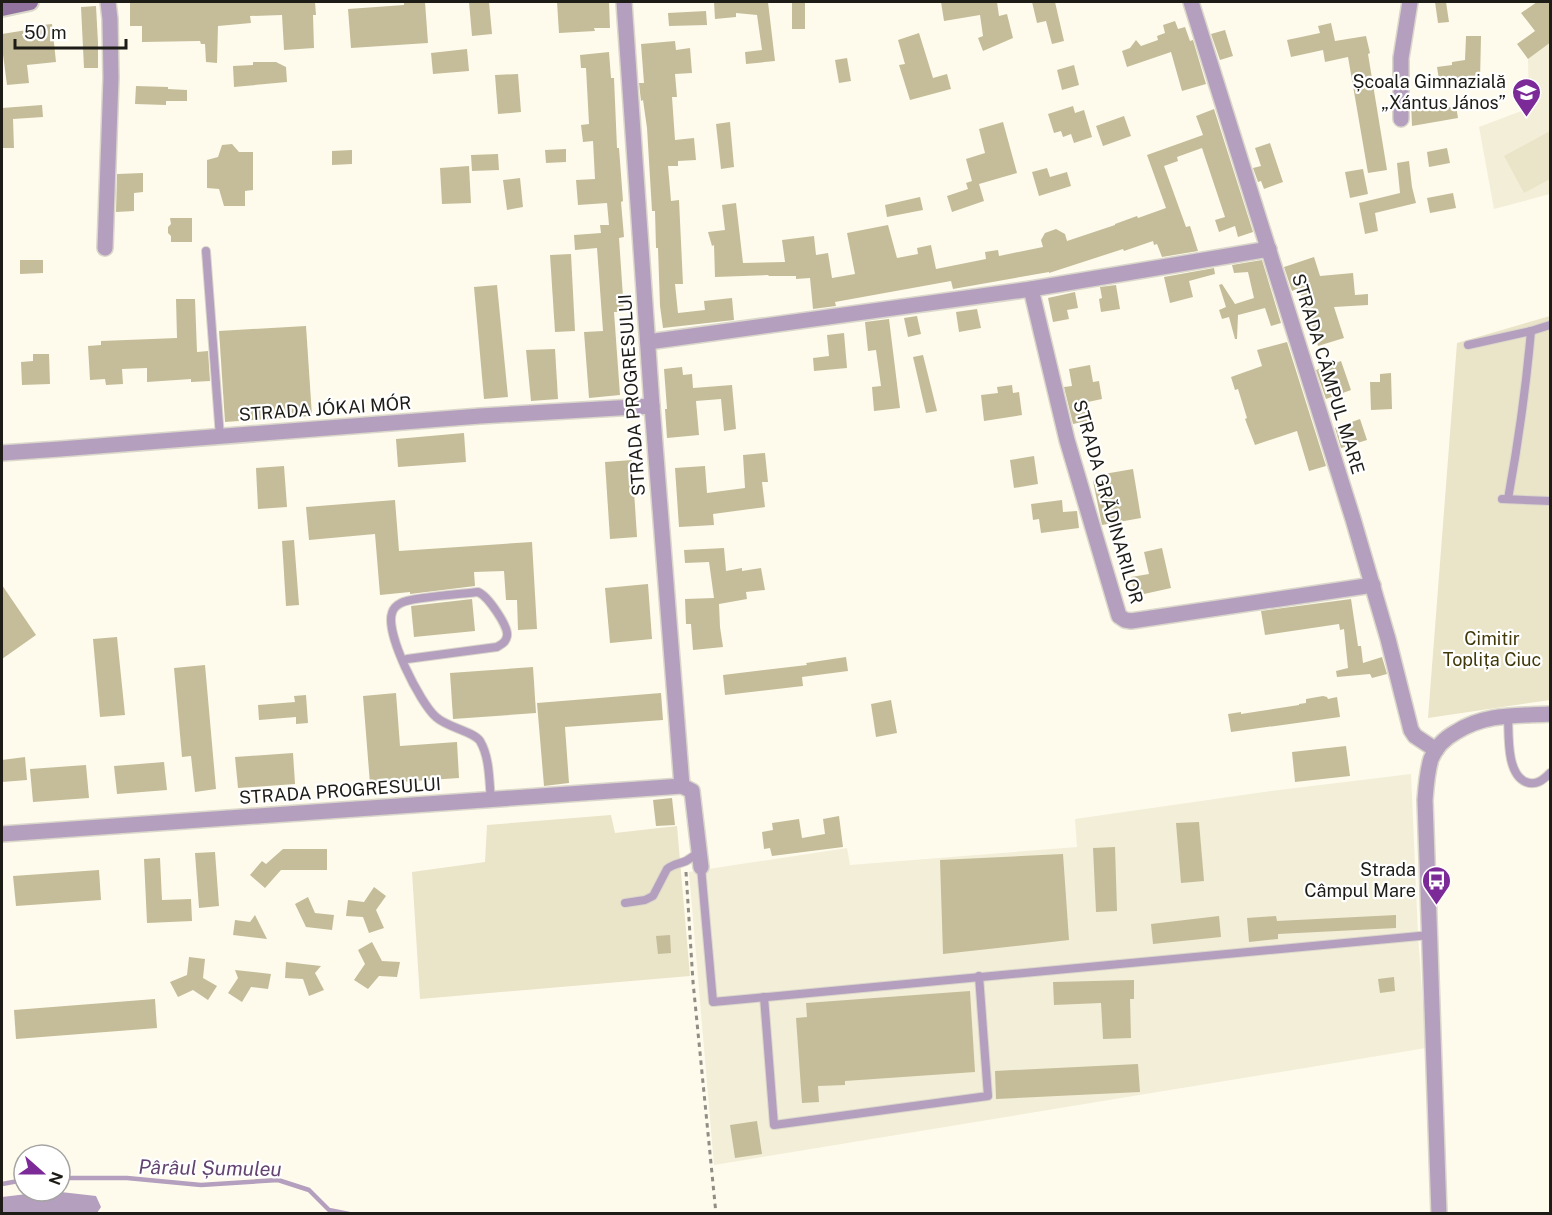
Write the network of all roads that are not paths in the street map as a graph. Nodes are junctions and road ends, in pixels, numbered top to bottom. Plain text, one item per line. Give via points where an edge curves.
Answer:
1 (30, 2) edge
2 (108, 2) edge
3 (624, 2) edge
4 (1191, 2) edge
5 (1410, 2) edge
6 (2, 8) edge
7 (1401, 119) dead end
8 (105, 248) dead end
9 (1269, 249) junction
10 (206, 251) dead end
11 (1031, 289) junction
12 (1551, 325) edge
13 (1531, 331) junction
14 (648, 342) junction
15 (1468, 345) dead end
16 (652, 406) junction
17 (219, 437) junction
18 (2, 453) edge
19 (1551, 501) edge
20 (1372, 585) junction
21 (403, 661) junction
22 (1551, 714) edge
23 (1508, 716) junction
24 (1436, 750) junction
25 (1551, 773) edge
26 (682, 786) junction
27 (491, 800) junction
28 (2, 834) edge
29 (700, 860) junction
30 (625, 903) dead end
31 (1430, 935) junction
32 (978, 976) junction
33 (764, 997) junction
34 (1439, 1214) edge

1 - 6 main road
2 - 8 street via 111,78
3 - 14 street, STRADA PROGRESULUI
4 - 9 street, STRADA CÂMPUL MARE
5 - 7 street via 1401,58
9 - 11 street
9 - 20 street, STRADA CÂMPUL MARE
10 - 17 lane
11 - 14 street
11 - 20 street, STRADA GRĂDINARILOR via 1068,440 1119,616 1131,621
12 - 13 lane
13 - 15 lane
13 - 19 lane via 1519,439 1505,499
14 - 16 street, STRADA PROGRESULUI
16 - 17 street, STRADA JÓKAI MÓR
16 - 26 street, STRADA PROGRESULUI
17 - 18 street, STRADA JÓKAI MÓR
20 - 24 street, STRADA CÂMPUL MARE via 1411,730
21 - 21 lane via 391,623 395,607 407,600 478,592 489,600 507,630 504,644 497,647
21 - 27 lane via 423,702 434,715 479,740 486,758
22 - 23 street
23 - 24 street via 1467,725
23 - 25 lane via 1511,760 1519,779 1538,783
24 - 31 street via 1429,766 1425,800
26 - 27 street, STRADA PROGRESULUI
26 - 29 street, STRADA PROGRESULUI via 692,792
27 - 28 street, STRADA PROGRESULUI
29 - 30 lane via 675,864 667,869 649,899
29 - 33 lane via 713,1002
31 - 32 lane
31 - 34 street
32 - 33 lane
32 - 33 lane via 988,1096 774,1125

